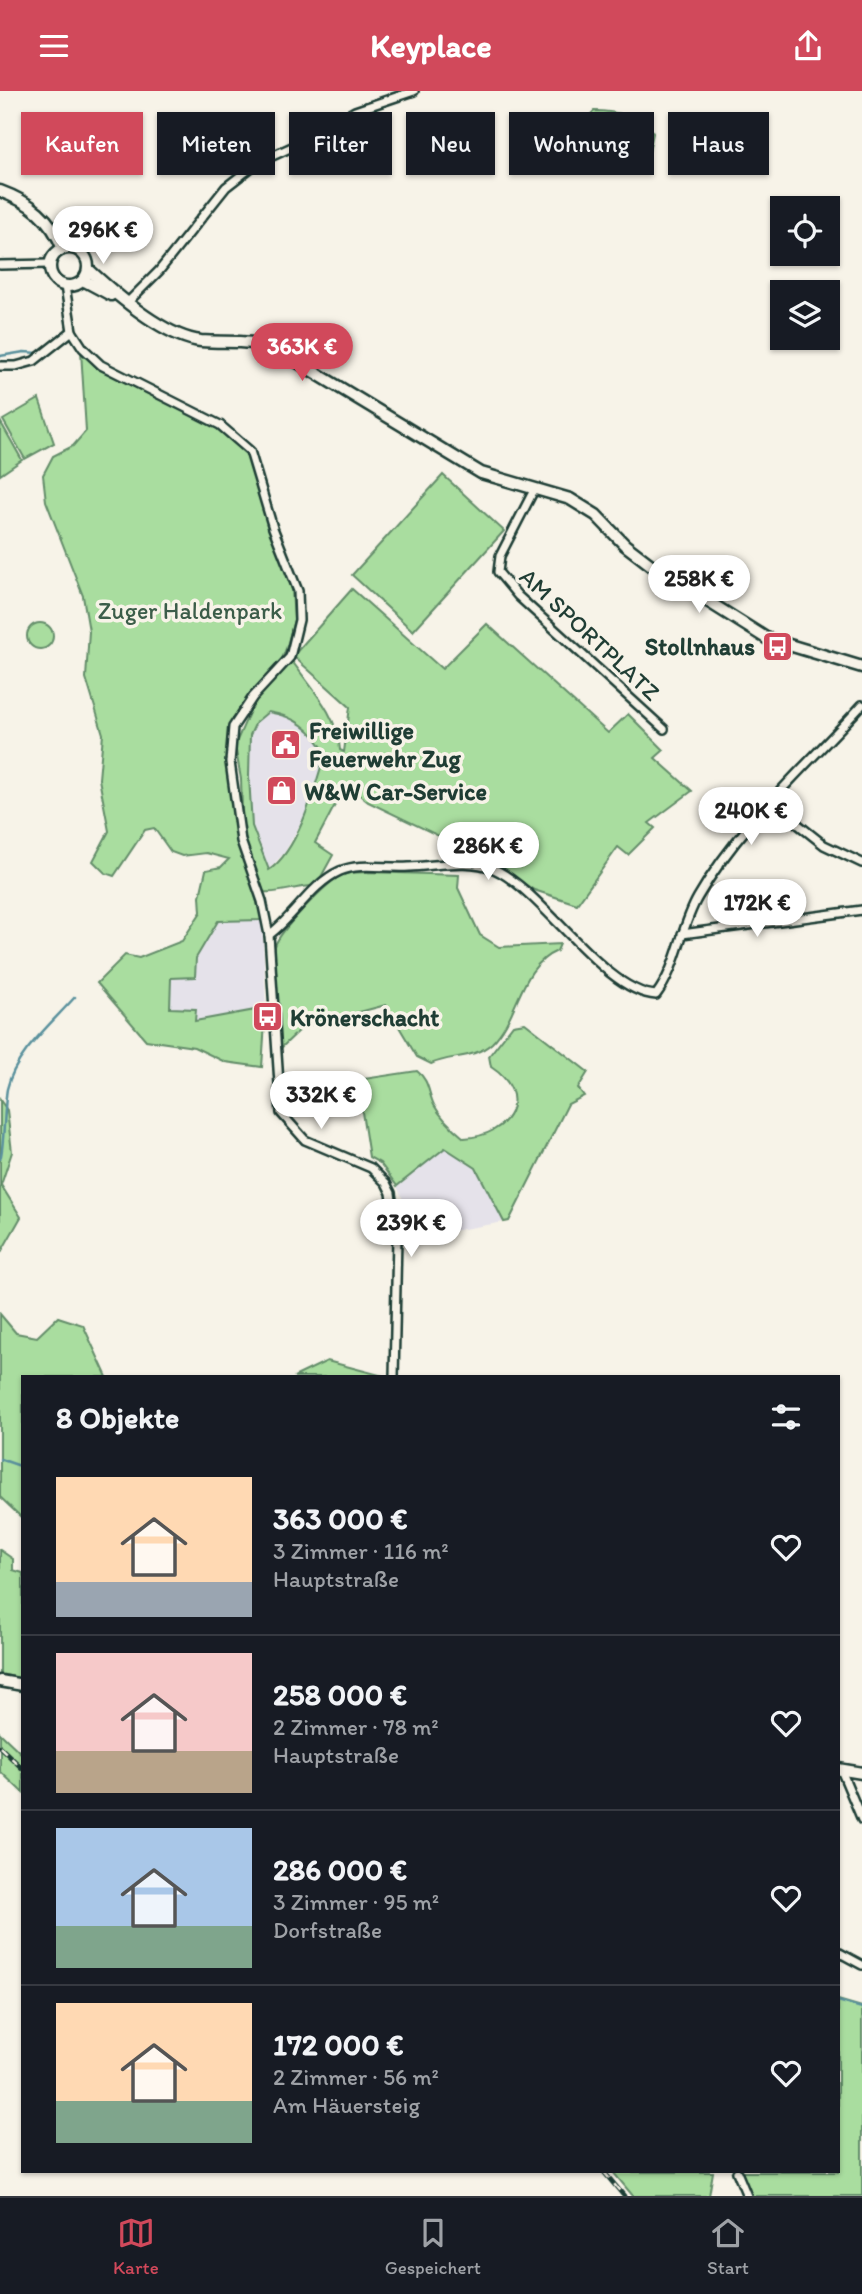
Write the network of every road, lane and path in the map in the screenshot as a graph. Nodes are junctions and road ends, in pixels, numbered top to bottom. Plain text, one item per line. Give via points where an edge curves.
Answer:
1 (414, 91) edge
2 (0, 191) edge
3 (63, 249) junction
4 (50, 264) junction
5 (0, 265) edge
6 (88, 269) junction
7 (83, 280) junction
8 (65, 286) junction
9 (128, 302) junction
10 (72, 331) junction
11 (0, 366) edge
12 (535, 488) junction
13 (862, 667) edge
14 (862, 705) edge
15 (664, 729) dead end
16 (770, 802) junction
17 (862, 863) edge
18 (862, 909) edge
19 (682, 934) junction
20 (269, 935) junction
21 (394, 1375) edge
22 (0, 1681) edge
23 (21, 1685) edge
24 (840, 1769) edge
25 (862, 1773) edge
26 (862, 1820) edge
27 (840, 1953) edge
28 (862, 1965) edge
29 (737, 2173) edge
30 (747, 2196) edge

1 - 9 street via 355,111 257,163 226,187
2 - 3 street via 37,210 58,235
3 - 4 street
3 - 6 street via 79,251
4 - 5 street
4 - 8 street via 53,277
6 - 7 street
6 - 9 street
7 - 8 street
7 - 9 street
8 - 10 street
9 - 12 street via 190,338 251,342 276,349 481,473
10 - 11 street via 34,361
10 - 20 street via 101,365 220,425 250,451 273,528 288,560 298,591 299,620 290,657 233,727 230,762 241,841
12 - 13 street via 570,499 596,515 655,568 766,638
12 - 15 street, AM SPORTPLATZ via 500,556 498,572 518,596
14 - 16 street
16 - 17 street via 824,845
16 - 19 street via 698,897
18 - 19 street
19 - 20 street via 664,985 656,995 649,995 618,978 513,880 493,868 468,863 343,870 318,887
20 - 21 street via 281,1113 305,1140 371,1168 391,1193 397,1238
22 - 23 street
24 - 25 street
24 - 26 street
27 - 28 street
29 - 30 street

